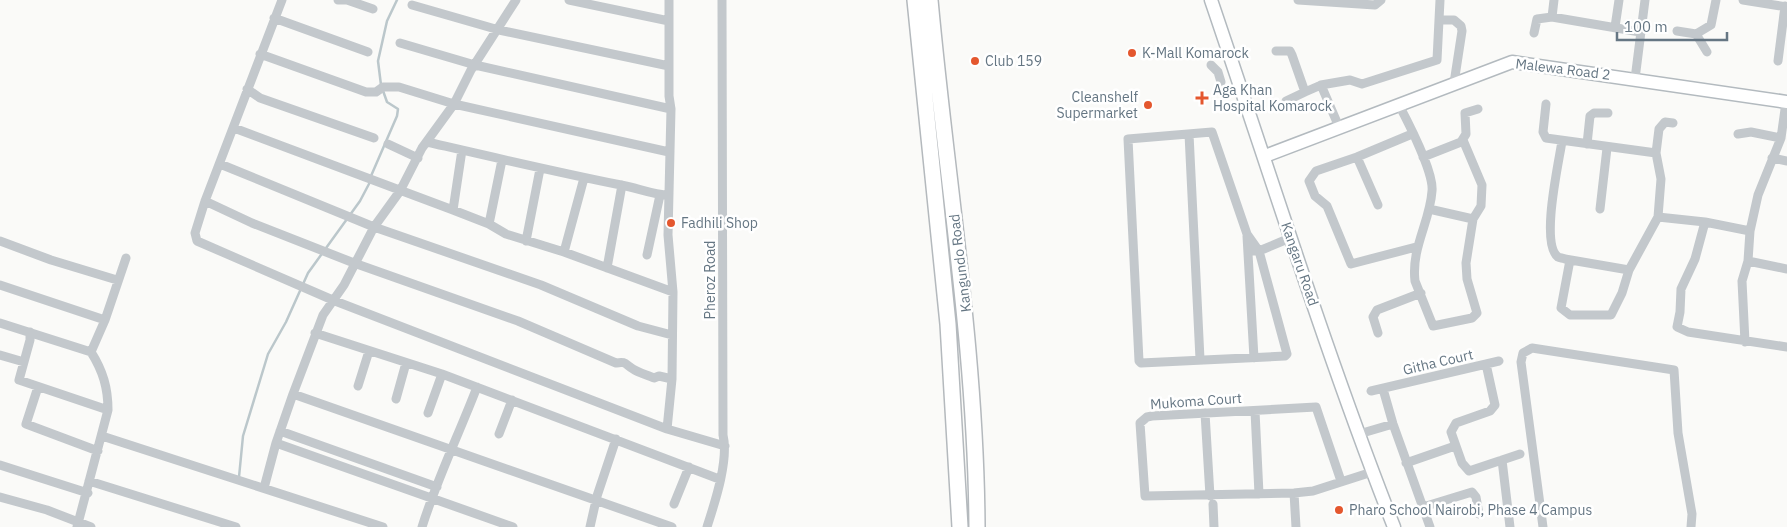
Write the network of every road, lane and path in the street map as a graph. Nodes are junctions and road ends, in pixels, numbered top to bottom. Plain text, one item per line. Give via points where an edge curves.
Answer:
1 (282, 0) edge
2 (338, 0) edge
3 (516, 0) edge
4 (568, 0) edge
5 (669, 0) edge
6 (722, 0) edge
7 (915, 0) edge
8 (930, 0) edge
9 (1210, 0) edge
10 (1298, 0) edge
11 (1381, 0) edge
12 (1440, 0) edge
13 (1554, 0) edge
14 (1619, 0) edge
15 (1645, 0) edge
16 (1716, 0) edge
17 (1747, 0) edge
18 (412, 5) dead end
19 (1786, 6) edge
20 (372, 9) dead end
21 (1552, 17) junction
22 (274, 18) junction
23 (1439, 20) junction
24 (669, 21) junction
25 (1615, 27) junction
26 (499, 30) junction
27 (1677, 31) dead end
28 (1640, 32) junction
29 (1534, 33) dead end
30 (1696, 34) junction
31 (400, 43) dead end
32 (1276, 51) dead end
33 (368, 52) dead end
34 (1707, 52) dead end
35 (260, 54) junction
36 (1778, 61) dead end
37 (475, 65) junction
38 (1211, 65) dead end
39 (669, 66) junction
40 (1635, 79) junction
41 (1221, 82) dead end
42 (1454, 83) junction
43 (1320, 85) junction
44 (247, 89) junction
45 (1305, 92) junction
46 (1286, 101) dead end
47 (1786, 102) edge
48 (454, 104) junction
49 (1546, 104) dead end
50 (1399, 105) junction
51 (671, 109) junction
52 (1478, 109) dead end
53 (1608, 113) dead end
54 (1673, 122) dead end
55 (1339, 126) junction
56 (234, 128) junction
57 (1189, 134) junction
58 (1412, 134) junction
59 (1738, 134) dead end
60 (374, 138) dead end
61 (1780, 138) junction
62 (1463, 140) junction
63 (1562, 141) junction
64 (427, 142) junction
65 (388, 144) dead end
66 (1587, 144) junction
67 (1607, 148) junction
68 (462, 150) junction
69 (669, 152) junction
70 (1656, 153) junction
71 (1265, 156) junction
72 (1357, 157) junction
73 (1423, 157) junction
74 (418, 158) junction
75 (1772, 158) junction
76 (502, 160) junction
77 (1787, 161) edge
78 (220, 164) junction
79 (540, 169) junction
80 (584, 178) junction
81 (622, 185) junction
82 (400, 191) junction
83 (660, 195) junction
84 (670, 195) junction
85 (206, 201) junction
86 (1378, 205) dead end
87 (1429, 209) junction
88 (1600, 209) dead end
89 (453, 210) junction
90 (1658, 217) junction
91 (1474, 219) junction
92 (1705, 222) junction
93 (488, 224) junction
94 (374, 226) junction
95 (1750, 231) junction
96 (1290, 238) junction
97 (0, 241) edge
98 (526, 241) junction
99 (1416, 247) junction
100 (1254, 251) junction
101 (564, 252) junction
102 (647, 255) dead end
103 (126, 258) dead end
104 (1570, 260) junction
105 (1748, 261) junction
106 (354, 263) junction
107 (607, 268) junction
108 (1629, 270) junction
109 (1787, 270) edge
110 (117, 280) junction
111 (0, 285) edge
112 (673, 292) junction
113 (1421, 293) junction
114 (335, 301) junction
115 (106, 320) junction
116 (0, 323) edge
117 (30, 332) junction
118 (315, 333) junction
119 (1378, 333) dead end
120 (672, 335) junction
121 (1744, 342) junction
122 (1787, 347) edge
123 (370, 351) junction
124 (92, 352) junction
125 (0, 355) edge
126 (1254, 358) junction
127 (1200, 359) junction
128 (1499, 361) dead end
129 (24, 362) junction
130 (406, 364) junction
131 (1486, 364) junction
132 (442, 374) junction
133 (672, 379) junction
134 (358, 386) dead end
135 (477, 387) junction
136 (38, 388) junction
137 (1383, 389) junction
138 (1371, 392) dead end
139 (292, 394) junction
140 (396, 398) dead end
141 (512, 400) junction
142 (108, 410) junction
143 (1255, 411) junction
144 (428, 413) dead end
145 (1205, 413) junction
146 (1393, 424) junction
147 (668, 429) junction
148 (280, 431) junction
149 (499, 434) dead end
150 (1359, 434) junction
151 (102, 436) junction
152 (616, 439) junction
153 (276, 443) junction
154 (725, 446) junction
155 (1455, 446) junction
156 (98, 451) junction
157 (453, 451) junction
158 (1520, 454) dead end
159 (1502, 460) junction
160 (1406, 463) junction
161 (0, 466) edge
162 (689, 467) junction
163 (1372, 472) junction
164 (720, 479) junction
165 (89, 481) junction
166 (1342, 481) junction
167 (437, 487) junction
168 (264, 488) junction
169 (88, 492) junction
170 (1294, 493) junction
171 (1259, 494) junction
172 (0, 497) edge
173 (431, 497) junction
174 (596, 500) junction
175 (1212, 500) junction
176 (674, 504) dead end
177 (1423, 507) junction
178 (1478, 514) dead end
179 (78, 525) edge
180 (90, 527) edge
181 (236, 527) edge
182 (383, 527) edge
183 (422, 527) edge
184 (513, 527) edge
185 (590, 527) edge
186 (672, 527) edge
187 (707, 527) edge
188 (960, 527) edge
189 (977, 527) edge
190 (1214, 527) edge
191 (1296, 527) edge
192 (1394, 527) edge
193 (1430, 527) edge
194 (1510, 527) edge
195 (1543, 527) edge
196 (1692, 527) edge

1 - 22 street
2 - 20 street
3 - 26 street
4 - 24 street
5 - 24 street
6 - 154 street, Pheroz Road
7 - 188 highway, Kangundo Road via 943,260
8 - 189 highway, Kangundo Road via 966,319 974,409
9 - 71 main road, Kangaru Road
10 - 11 street via 1375,5
12 - 23 street
13 - 21 street
14 - 25 street
15 - 28 street
16 - 30 street via 1711,25
17 - 19 street
18 - 26 street
19 - 36 street
21 - 25 street
21 - 29 street via 1537,19
22 - 33 street
22 - 35 street
23 - 42 street via 1454,20 1461,26
23 - 43 street via 1437,60 1362,84 1350,80
24 - 39 street
25 - 28 street
26 - 37 street
26 - 39 street
27 - 30 street
28 - 40 street
30 - 34 street
31 - 37 street
32 - 45 street via 1290,51
35 - 44 street
35 - 48 street via 366,92 399,87
37 - 48 street
37 - 51 street
38 - 41 street
39 - 51 street
40 - 42 main road, Malewa Road 2 via 1512,62
40 - 47 main road, Malewa Road 2
42 - 50 main road, Malewa Road 2
43 - 45 street
43 - 55 street
44 - 56 street
44 - 60 street via 260,98
45 - 46 street
47 - 61 street
48 - 64 street
48 - 69 street
49 - 63 street via 1544,136
50 - 55 main road, Malewa Road 2
50 - 58 street
51 - 69 street
52 - 62 street via 1465,114 1466,134
53 - 66 street via 1590,116
54 - 70 street via 1665,122 1659,129
55 - 71 main road, Malewa Road 2
56 - 78 street
56 - 82 street
57 - 100 street via 1212,132
57 - 127 street
57 - 127 street via 1129,138 1130,187 1139,362
58 - 72 street
58 - 73 street
59 - 61 street via 1751,132
61 - 75 street
62 - 73 street
62 - 91 street via 1482,185 1481,206
63 - 66 street
63 - 104 street via 1550,222 1554,252
64 - 68 street
64 - 74 street
65 - 74 street
66 - 67 street
67 - 70 street
67 - 88 street
68 - 76 street
68 - 89 street
69 - 84 street
70 - 90 street via 1661,179
71 - 96 main road, Kangaru Road
72 - 86 street
72 - 99 street via 1316,171 1309,178 1315,196 1327,206 1348,262 1356,263
73 - 87 street via 1433,189
74 - 82 street
75 - 77 street
75 - 95 street via 1758,195
76 - 79 street
76 - 93 street
78 - 85 street
78 - 94 street
79 - 80 street
79 - 98 street
80 - 81 street
80 - 101 street
81 - 83 street
81 - 107 street
82 - 89 street
82 - 94 street
83 - 84 street
83 - 102 street
84 - 112 street via 668,235
85 - 106 street via 252,223
85 - 114 street via 195,233 197,241
87 - 91 street
87 - 99 street
89 - 93 street
90 - 92 street
90 - 108 street
91 - 113 street via 1466,263 1467,278 1477,308 1475,316 1433,326
92 - 95 street
92 - 121 street via 1695,259 1681,289 1676,325 1681,331
93 - 98 street
94 - 106 street
94 - 120 street via 542,285 638,326
95 - 105 street
96 - 100 street
96 - 150 main road, Kangaru Road
97 - 110 street
98 - 101 street
99 - 113 street via 1414,273
100 - 126 street
100 - 126 street via 1288,351 1285,356
101 - 107 street
103 - 110 street
104 - 108 street
104 - 108 street via 1561,302 1562,308 1570,315 1611,314
105 - 109 street
105 - 121 street via 1741,298
106 - 114 street
106 - 133 street via 518,321 616,363 628,363 632,369 654,378
107 - 112 street
110 - 115 street
111 - 115 street
112 - 120 street
113 - 119 street via 1377,310 1373,317
114 - 118 street via 323,315
114 - 147 street
115 - 124 street
116 - 117 street
117 - 124 street
117 - 129 street
118 - 123 street
118 - 139 street
120 - 133 street
121 - 122 street
123 - 130 street
123 - 134 street
124 - 142 street via 104,378
125 - 129 street
126 - 127 street
128 - 131 street, Githa Court
129 - 136 street via 18,380
130 - 132 street
130 - 140 street
131 - 137 street, Githa Court
131 - 155 street via 1495,405 1456,424 1451,432
132 - 135 street
132 - 144 street
133 - 147 street
135 - 141 street
135 - 157 street
136 - 142 street
136 - 156 street via 26,424
137 - 138 street, Githa Court
137 - 146 street
139 - 148 street
139 - 157 street
141 - 149 street
141 - 152 street
142 - 151 street
143 - 145 street, Mukoma Court
143 - 166 street, Mukoma Court via 1316,407
143 - 171 street
145 - 175 street
145 - 175 street, Mukoma Court via 1143,419 1140,432 1142,479 1145,496
146 - 150 street
146 - 160 street
147 - 154 street
148 - 153 street
148 - 167 street
150 - 163 main road, Kangaru Road
151 - 156 street
151 - 168 street
152 - 162 street
152 - 174 street
153 - 168 street
153 - 173 street
154 - 164 street, Pheroz Road
155 - 159 street via 1469,471
155 - 160 street
156 - 165 street
157 - 167 street
157 - 174 street
158 - 159 street
159 - 194 street
160 - 177 street
161 - 169 street
162 - 164 street
162 - 176 street
163 - 166 street
163 - 192 main road, Kangaru Road
164 - 187 street, Pheroz Road
165 - 169 street
165 - 181 street
166 - 170 street via 1313,491
167 - 173 street
168 - 182 street
169 - 179 street
170 - 171 street
170 - 191 street
171 - 175 street
172 - 179 street via 47,510
173 - 183 street
173 - 184 street
174 - 185 street
174 - 186 street
175 - 190 street
177 - 178 street via 1472,492 1476,497
177 - 193 street
179 - 180 street
195 - 196 street via 1520,362 1523,353 1532,348 1674,370 1678,433

